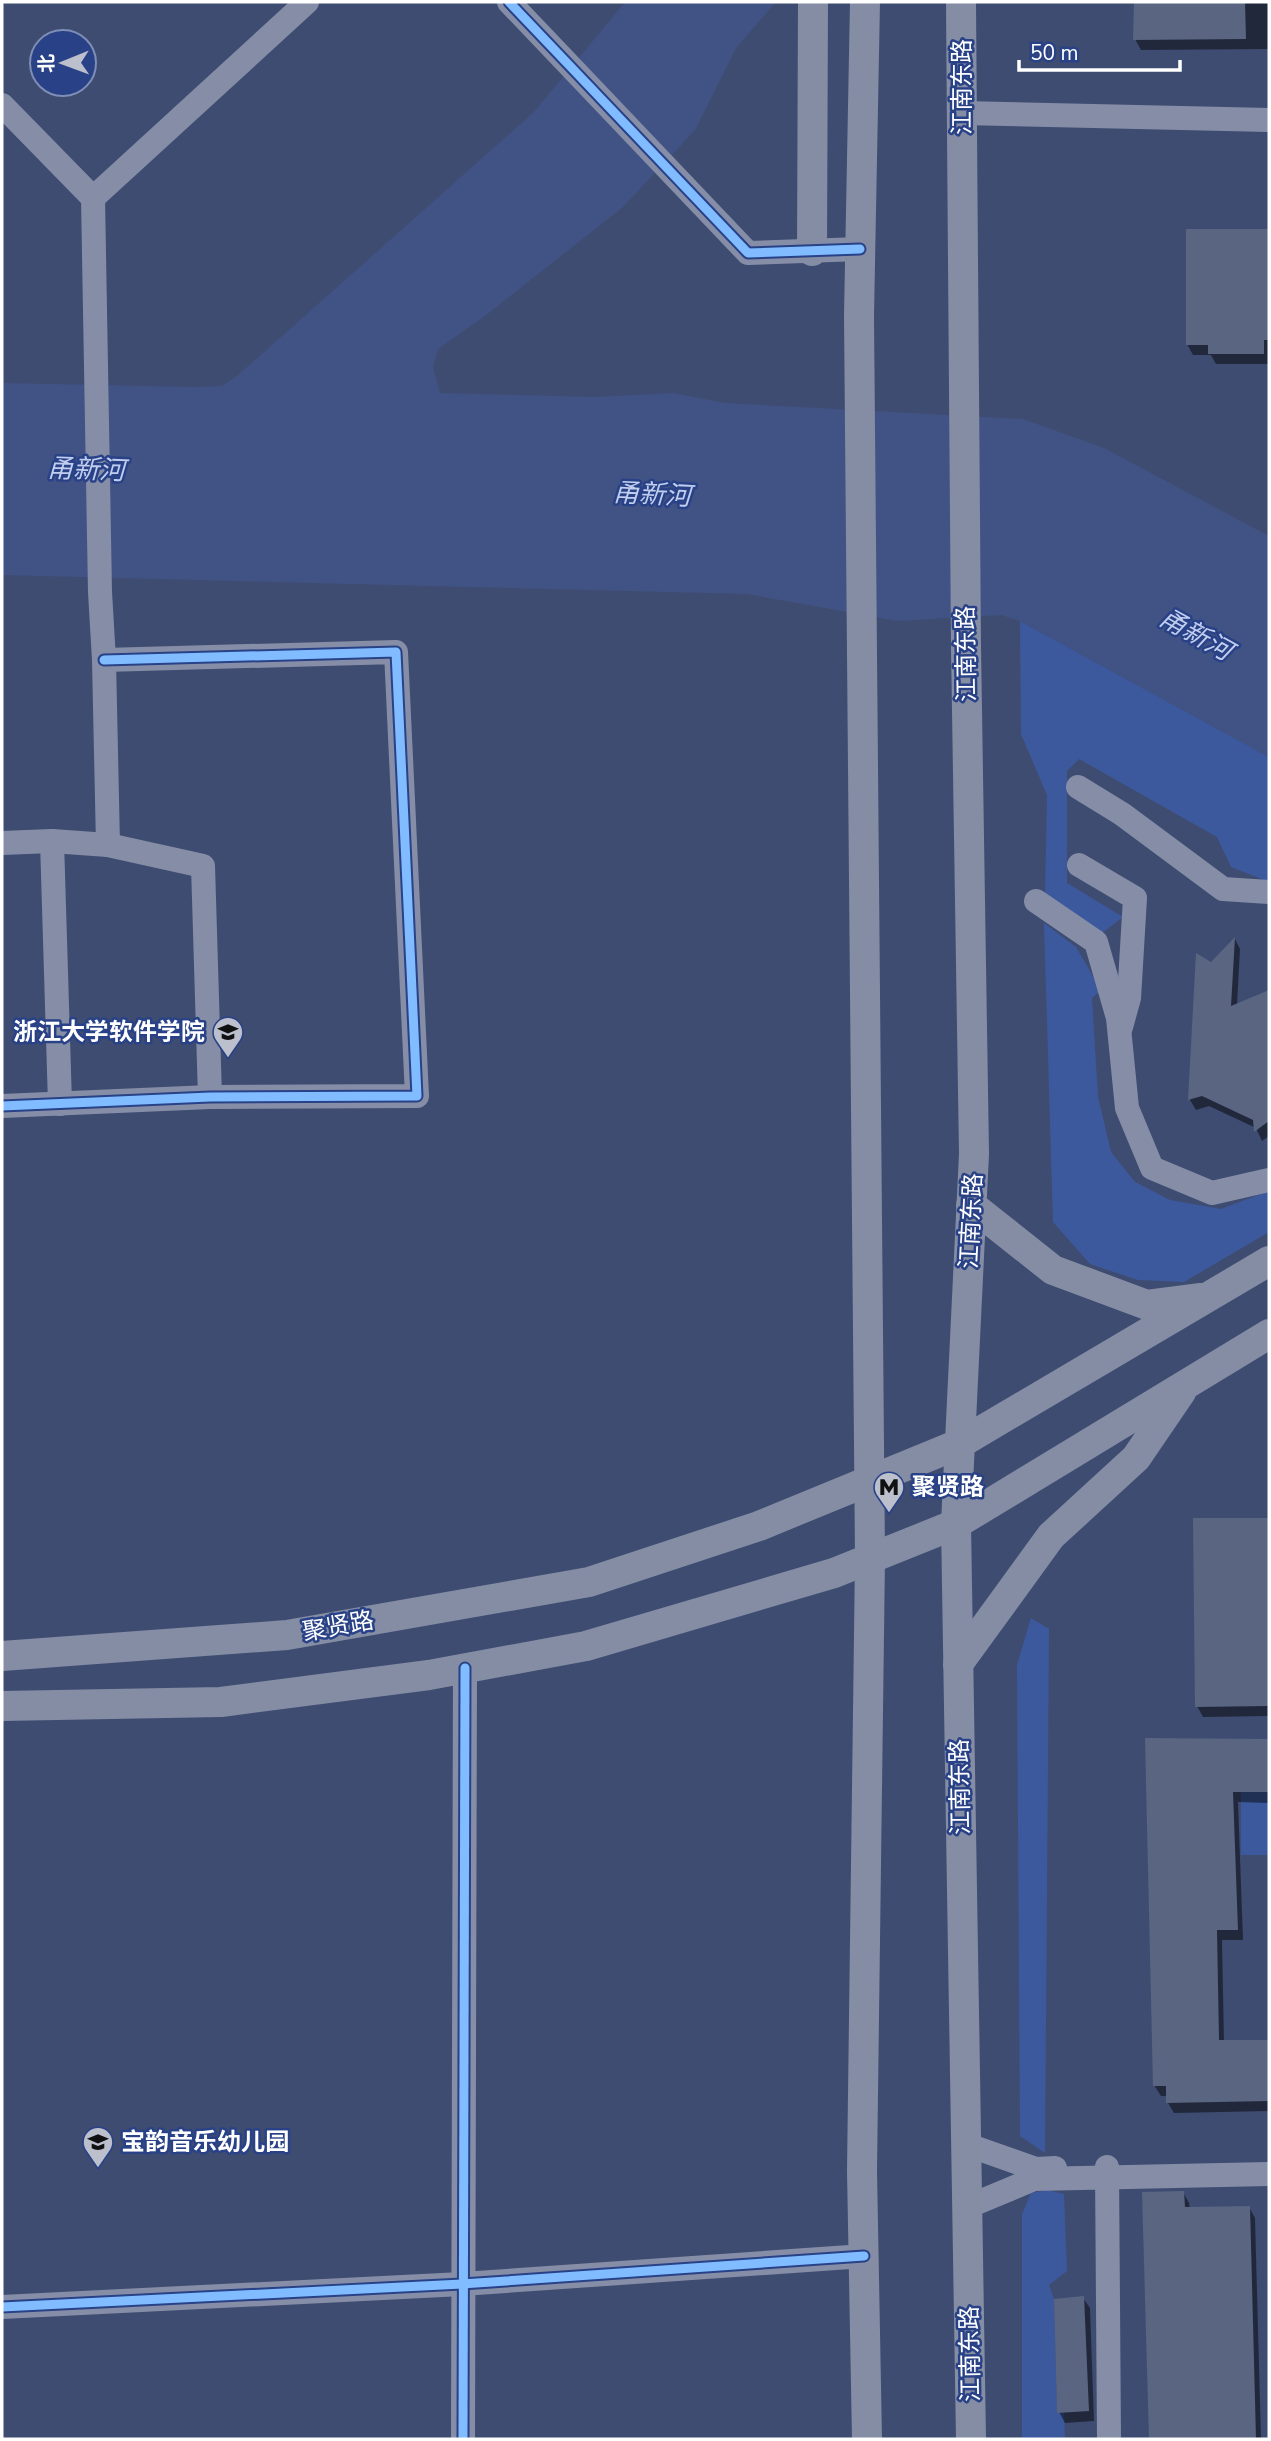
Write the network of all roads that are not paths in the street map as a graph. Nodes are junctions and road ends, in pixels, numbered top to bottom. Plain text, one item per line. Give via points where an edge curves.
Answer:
1 (307, 2) edge
2 (509, 2) edge
3 (813, 2) edge
4 (961, 2) edge
5 (865, 3) edge
6 (2, 105) edge
7 (962, 113) junction
8 (1269, 120) edge
9 (93, 198) junction
10 (860, 249) junction
11 (812, 251) junction
12 (104, 660) junction
13 (1078, 787) dead end
14 (52, 841) junction
15 (2, 843) edge
16 (108, 845) junction
17 (1079, 865) dead end
18 (1269, 892) edge
19 (1036, 901) dead end
20 (1119, 1034) junction
21 (210, 1097) junction
22 (60, 1104) junction
23 (2, 1107) edge
24 (1269, 1180) edge
25 (971, 1205) junction
26 (1269, 1261) edge
27 (1213, 1296) junction
28 (1269, 1334) edge
29 (1187, 1383) junction
30 (959, 1444) junction
31 (868, 1480) junction
32 (956, 1524) junction
33 (870, 1558) junction
34 (2, 1656) edge
35 (958, 1664) junction
36 (465, 1668) junction
37 (2, 1706) edge
38 (965, 2144) junction
39 (1269, 2163) edge
40 (1107, 2172) junction
41 (1269, 2174) edge
42 (967, 2207) junction
43 (864, 2256) junction
44 (462, 2284) junction
45 (2, 2307) edge
46 (463, 2439) edge
47 (867, 2439) edge
48 (971, 2439) edge
49 (1109, 2439) edge

1 - 9 street
2 - 11 street via 748,253
3 - 11 main road
4 - 7 main road, 江南东路
5 - 10 main road
6 - 9 street
7 - 8 street
7 - 25 main road, 江南东路
9 - 12 street
10 - 11 street
10 - 31 main road
12 - 16 street
12 - 21 street via 396,652 417,1096
13 - 18 street via 1223,889
14 - 15 street
14 - 16 street
14 - 22 street
16 - 21 street via 203,866
17 - 20 street via 1135,898 1129,999
19 - 20 street via 1096,942
20 - 24 street via 1127,1108 1152,1168 1212,1193
21 - 22 street
22 - 23 street
25 - 27 main road via 1053,1270 1147,1305
25 - 30 main road, 江南东路
26 - 27 main road, 聚贤路
27 - 30 main road, 聚贤路
28 - 29 main road
29 - 32 main road
29 - 35 main road via 1136,1458 1051,1536
30 - 31 main road, 聚贤路
30 - 32 main road, 江南东路
31 - 33 main road
31 - 34 main road, 聚贤路 via 759,1526 589,1582 287,1635
32 - 33 main road
32 - 35 main road, 江南东路
33 - 36 main road via 834,1573 586,1646
33 - 43 main road
35 - 38 main road, 江南东路
36 - 37 main road via 221,1702
36 - 44 street
38 - 40 street via 1036,2169
38 - 42 main road, 江南东路
39 - 40 street
40 - 41 street
40 - 42 street via 1034,2179
40 - 49 street
42 - 48 main road, 江南东路
43 - 44 street
43 - 47 main road
44 - 45 street
44 - 46 street

